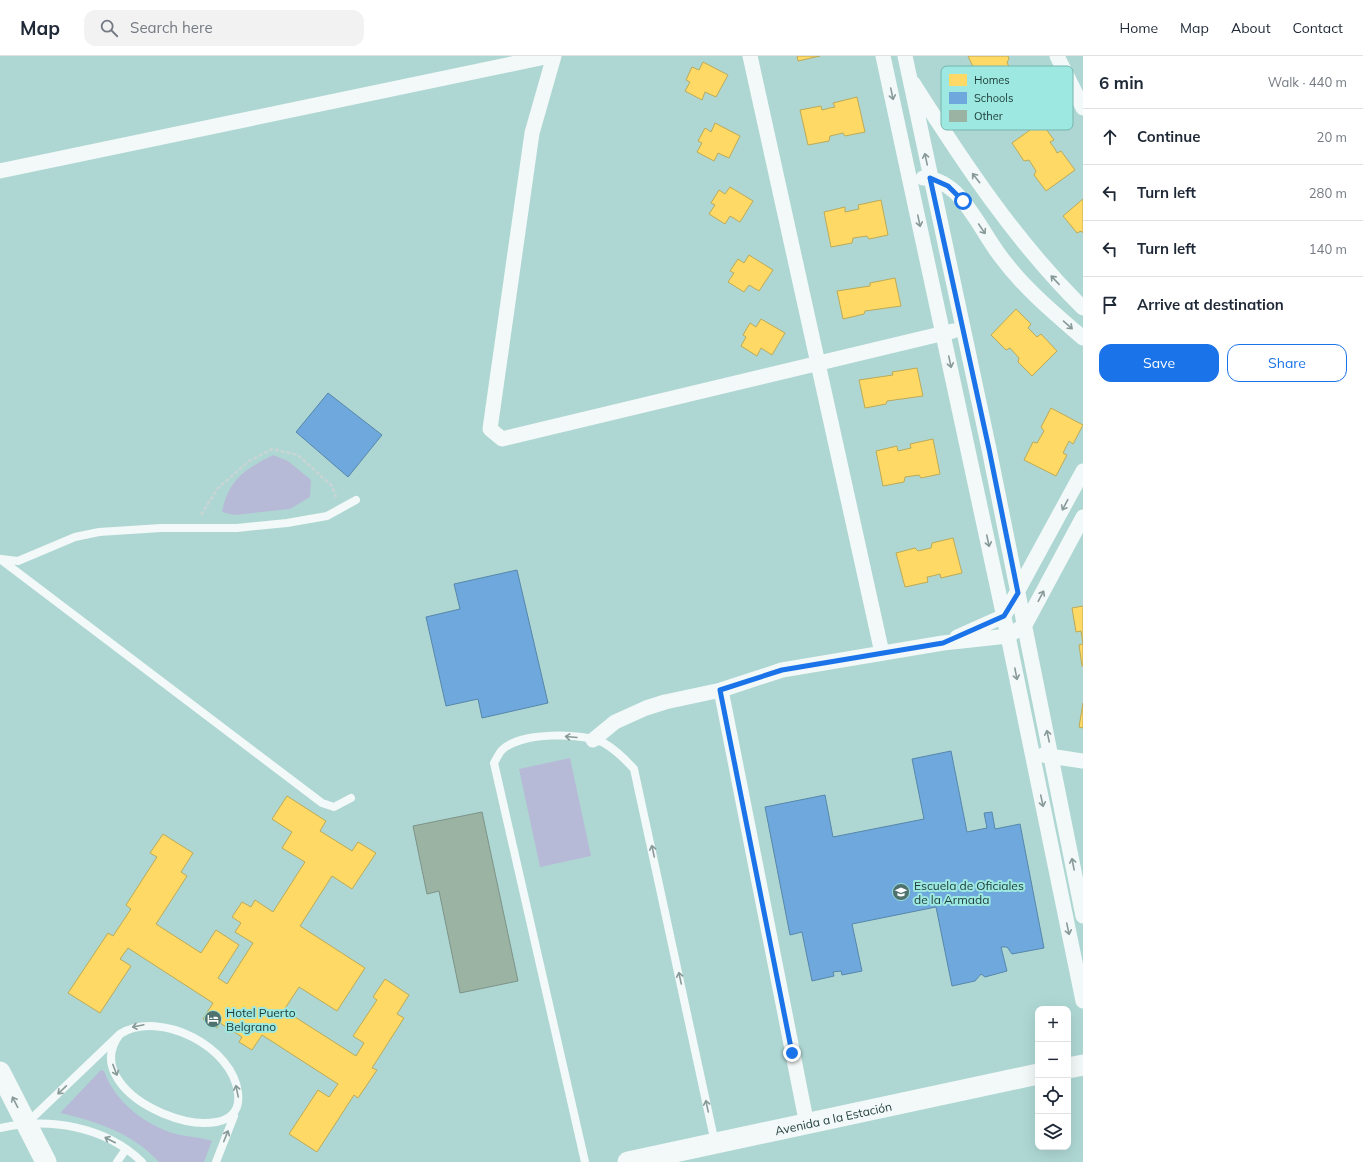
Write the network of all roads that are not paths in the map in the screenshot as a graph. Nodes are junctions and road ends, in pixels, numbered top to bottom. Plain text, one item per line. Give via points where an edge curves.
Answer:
1 (550, 56) edge
2 (554, 56) edge
3 (750, 56) edge
4 (884, 56) edge
5 (905, 56) edge
6 (1057, 56) edge
7 (1062, 66) edge
8 (909, 76) junction
9 (1073, 88) edge
10 (1083, 108) edge
11 (941, 126) edge
12 (943, 130) edge
13 (0, 171) edge
14 (910, 178) junction
15 (930, 178) junction
16 (1083, 308) edge
17 (962, 329) junction
18 (944, 334) junction
19 (1083, 338) edge
20 (818, 363) junction
21 (1083, 471) edge
22 (356, 500) dead end
23 (1083, 517) edge
24 (0, 559) edge
25 (1018, 593) junction
26 (1004, 616) junction
27 (1025, 625) junction
28 (1008, 636) junction
29 (943, 643) junction
30 (882, 653) junction
31 (720, 690) junction
32 (593, 740) junction
33 (1032, 754) junction
34 (1052, 757) junction
35 (1083, 761) edge
36 (351, 798) dead end
37 (1083, 916) edge
38 (1083, 1002) edge
39 (120, 1034) junction
40 (1083, 1064) edge
41 (1071, 1067) edge
42 (0, 1072) edge
43 (1035, 1075) edge
44 (237, 1110) junction
45 (26, 1124) junction
46 (807, 1125) junction
47 (0, 1128) edge
48 (716, 1144) junction
49 (126, 1149) junction
50 (46, 1162) edge
51 (118, 1162) edge
52 (142, 1162) edge
53 (216, 1162) edge
54 (585, 1162) edge
55 (628, 1162) edge

1 - 13 street
2 - 20 street via 532,133 490,429 502,439
3 - 20 street
4 -> 14 street
5 - 8 street
6 - 7 street
11 -> 8 street
15 -> 8 street
9 - 10 street
16 -> 12 street via 1055,280 1018,234
14 - 15 street
14 -> 18 street
15 - 17 street
15 -> 19 street via 948,186 963,201 1002,258 1038,299
17 - 18 street
17 - 25 street
18 - 20 street
18 -> 26 street
20 - 30 street
21 -> 25 street
22 - 24 lane via 326,516 287,524 99,532 75,537 18,561
27 -> 23 street
24 - 36 lane via 322,803 334,807
25 - 26 street
25 - 27 street
26 - 28 street
26 - 29 street
27 - 28 street
34 -> 27 street
28 - 29 street
28 -> 33 street
29 - 30 street
30 - 31 street via 782,670
31 - 32 street via 646,708 615,722
31 - 46 street
48 -> 32 lane via 634,769 619,753 602,742
32 -> 54 lane via 554,735 535,737 503,749 494,762
33 - 34 street
33 -> 38 street
34 - 35 street
37 -> 34 street
44 -> 39 lane via 238,1090 228,1068 219,1056 199,1041 172,1028 149,1024 129,1028
39 -> 44 lane via 111,1051 115,1073 134,1098 152,1111 189,1126 214,1128 228,1121
39 -> 45 lane
40 - 41 street
45 -> 42 street
43 - 46 street, Avenida a la Estación
53 -> 44 lane
45 - 47 lane
49 -> 45 lane via 84,1129 57,1124
45 - 50 street
46 - 48 street, Avenida a la Estación
48 - 55 street, Avenida a la Estación
49 - 51 lane
49 - 52 lane

